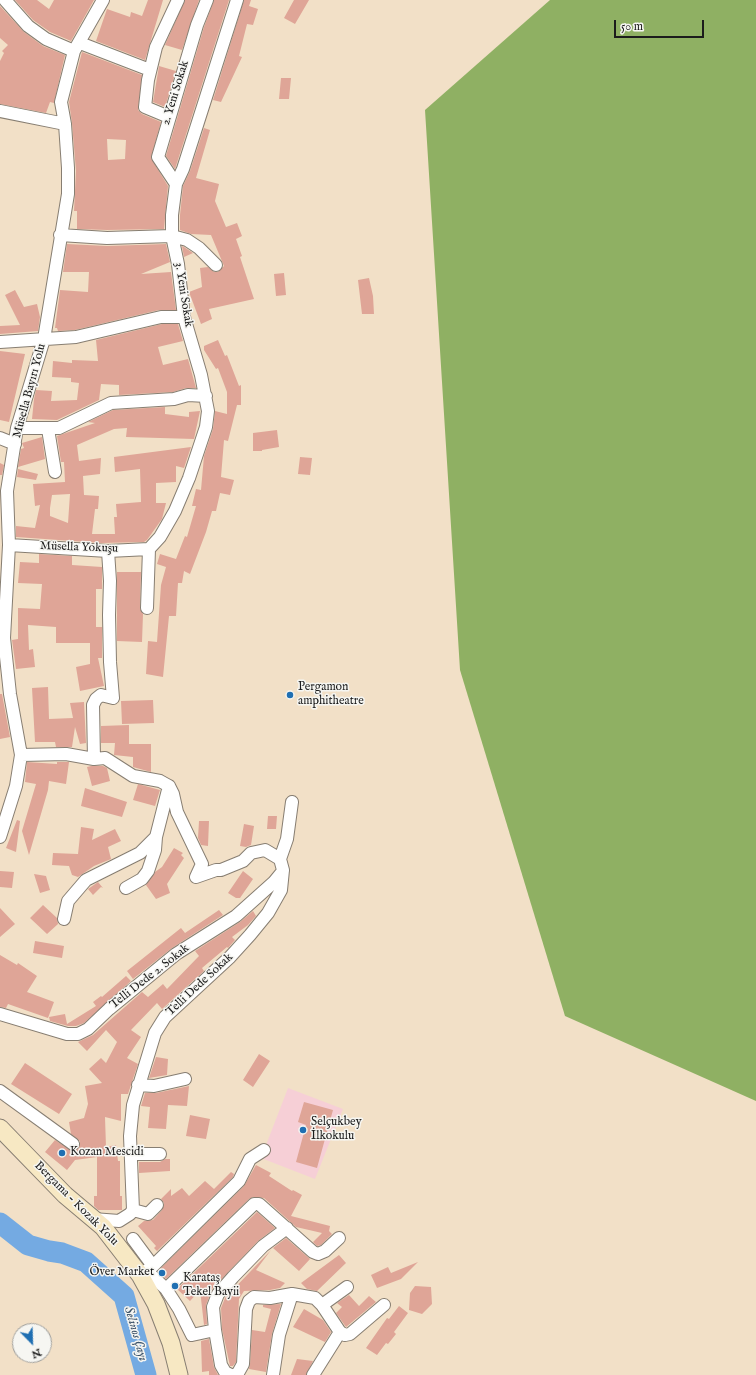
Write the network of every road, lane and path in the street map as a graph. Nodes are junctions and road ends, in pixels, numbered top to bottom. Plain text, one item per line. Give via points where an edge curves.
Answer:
1 (5, 0) edge
2 (104, 0) edge
3 (178, 0) edge
4 (207, 0) edge
5 (237, 0) edge
6 (77, 47) junction
7 (150, 70) junction
8 (0, 111) edge
9 (169, 117) junction
10 (65, 124) junction
11 (176, 184) junction
12 (60, 235) junction
13 (172, 236) junction
14 (216, 265) dead end
15 (184, 317) junction
16 (44, 339) junction
17 (0, 342) edge
18 (206, 396) junction
19 (17, 428) junction
20 (48, 429) junction
21 (0, 438) edge
22 (15, 444) junction
23 (56, 472) dead end
24 (3, 514) edge
25 (9, 545) junction
26 (149, 549) junction
27 (108, 551) junction
28 (147, 608) dead end
29 (21, 755) junction
30 (94, 759) junction
31 (169, 786) junction
32 (292, 802) dead end
33 (0, 837) edge
34 (156, 837) junction
35 (281, 864) junction
36 (126, 888) dead end
37 (64, 919) dead end
38 (0, 1014) edge
39 (185, 1079) dead end
40 (138, 1085) junction
41 (0, 1091) edge
42 (0, 1128) edge
43 (73, 1144) dead end
44 (264, 1150) dead end
45 (131, 1154) junction
46 (160, 1154) dead end
47 (157, 1205) dead end
48 (139, 1212) junction
49 (93, 1219) junction
50 (286, 1228) junction
51 (339, 1238) dead end
52 (133, 1239) dead end
53 (147, 1271) junction
54 (347, 1287) dead end
55 (166, 1289) junction
56 (292, 1294) junction
57 (322, 1305) junction
58 (384, 1305) dead end
59 (215, 1330) junction
60 (340, 1332) junction
61 (179, 1375) edge
62 (232, 1375) edge
63 (273, 1375) edge
64 (313, 1375) edge

1 - 6 street via 28,26 46,39
2 - 6 street, Müsella Bayırı Yolu
3 - 7 street via 156,47
4 - 9 street, 2. Yeni Sokak
5 - 11 street, 3. Yeni Sokak
6 - 7 street
6 - 10 street, Müsella Bayırı Yolu via 61,102
7 - 9 street via 145,107
8 - 10 street
9 - 11 street, 2. Yeni Sokak via 158,157
10 - 12 street, Müsella Bayırı Yolu via 68,194
11 - 13 street, 3. Yeni Sokak
12 - 13 street via 107,238
12 - 16 street, Müsella Bayırı Yolu
13 - 14 street via 187,240
13 - 15 street, 3. Yeni Sokak
15 - 16 street via 161,318 76,337
15 - 18 street, 3. Yeni Sokak
16 - 17 street
16 - 19 street, Müsella Bayırı Yolu
18 - 20 street via 188,395 174,399 111,403 59,428
18 - 26 street, 3. Yeni Sokak via 206,428 189,478 175,511
19 - 20 street
19 - 22 street, Müsella Bayırı Yolu
20 - 23 street
21 - 22 street
22 - 24 street, Müsella Bayırı Yolu
24 - 25 street, Müsella Bayırı Yolu
25 - 27 street, Müsella Yokuşu
25 - 29 street, Müsella Bayırı Yolu via 4,638 10,694
26 - 27 street, Müsella Yokuşu
26 - 28 street
27 - 30 street via 113,698 101,695 93,705
29 - 30 street via 66,754
29 - 33 street, Müsella Bayırı Yolu via 16,786
30 - 31 street via 105,758 133,776 160,781
31 - 34 street
31 - 35 street via 177,812 202,864 196,877 221,870 243,861 251,853 265,850
32 - 35 street
34 - 36 street via 155,850 148,871 142,879
34 - 37 street via 140,853 86,880 68,901
35 - 38 street, Telli Dede 2. Sokak via 274,882 236,916 176,954 78,1034 66,1034
35 - 40 street, Telli Dede Sokak via 280,890 268,914 230,957 165,1017 155,1033
39 - 40 street via 154,1086
40 - 45 street, Telli Dede Sokak via 133,1106
41 - 43 street
42 - 49 main road, Bergama - Kozak Yolu via 65,1195
44 - 53 street via 250,1159 239,1181
45 - 46 street
45 - 48 street, Telli Dede Sokak
47 - 48 street
48 - 49 street via 119,1221
49 - 53 main road, Bergama - Kozak Yolu via 120,1248
50 - 51 street via 312,1252 318,1254
50 - 55 street via 259,1204 254,1204
50 - 59 street via 263,1246 218,1294 213,1307
52 - 53 street
53 - 55 street
53 - 61 main road, Bergama - Kozak Yolu
54 - 57 street
55 - 59 street via 192,1335
56 - 57 street via 315,1298
56 - 62 street via 270,1298 254,1297 249,1301 246,1309 243,1364 238,1373
56 - 63 street via 279,1335
57 - 60 street
58 - 60 street via 350,1334 344,1335
59 - 62 street via 221,1365 225,1372
60 - 64 street

